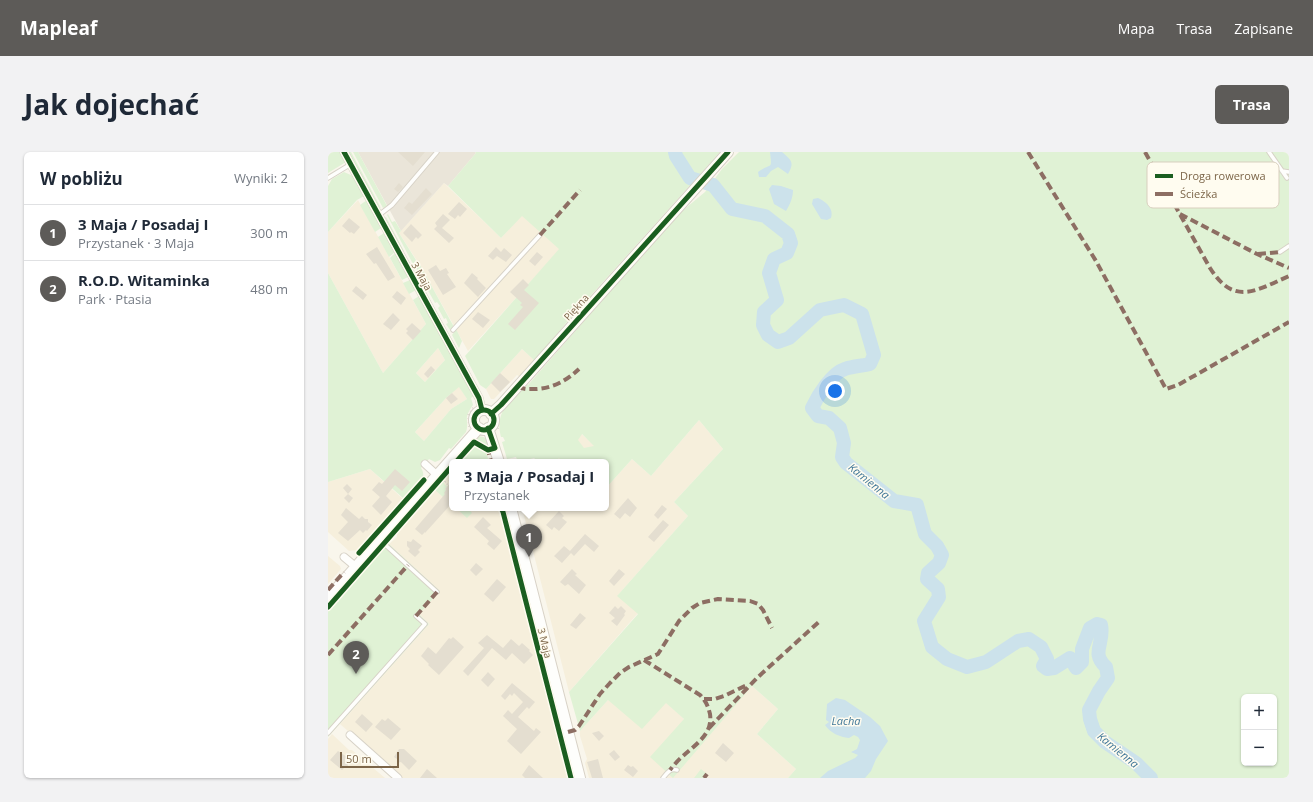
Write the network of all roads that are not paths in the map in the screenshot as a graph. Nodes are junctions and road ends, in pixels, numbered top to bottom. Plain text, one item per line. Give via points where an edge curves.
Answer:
1 (344, 152) edge
2 (437, 152) edge
3 (728, 152) edge
4 (1268, 152) edge
5 (1275, 162) edge
6 (351, 164) junction
7 (1279, 167) edge
8 (1282, 171) junction
9 (1289, 172) edge
10 (328, 178) edge
11 (1287, 178) dead end
12 (379, 215) junction
13 (540, 235) dead end
14 (1289, 246) edge
15 (1280, 252) dead end
16 (453, 330) dead end
17 (487, 410) junction
18 (479, 429) junction
19 (457, 459) edge
20 (496, 459) edge
21 (425, 464) dead end
22 (449, 470) edge
23 (442, 479) junction
24 (512, 511) edge
25 (380, 539) junction
26 (344, 557) dead end
27 (356, 567) junction
28 (437, 592) dead end
29 (328, 598) edge
30 (416, 616) dead end
31 (328, 733) edge
32 (350, 735) dead end
33 (677, 770) dead end
34 (398, 778) edge
35 (580, 778) edge
36 (663, 778) edge

1 - 6 street, 3 Maja
2 - 12 lane via 392,205
3 - 17 street, Piękna via 501,405
4 - 5 lane
6 - 10 lane
6 - 12 street, 3 Maja
7 - 8 lane
8 - 9 lane
8 - 11 lane
12 - 17 street, 3 Maja
13 - 16 lane
14 - 15 lane
17 - 18 street via 476,414 474,420
17 - 18 street via 494,420 491,426
18 - 19 street
18 - 20 street
21 - 23 street
22 - 23 street
23 - 25 street
24 - 35 street, 3 Maja
25 - 27 street
25 - 28 lane
26 - 27 street
27 - 29 street
30 - 31 lane via 425,624
32 - 34 street
33 - 36 lane via 670,770

